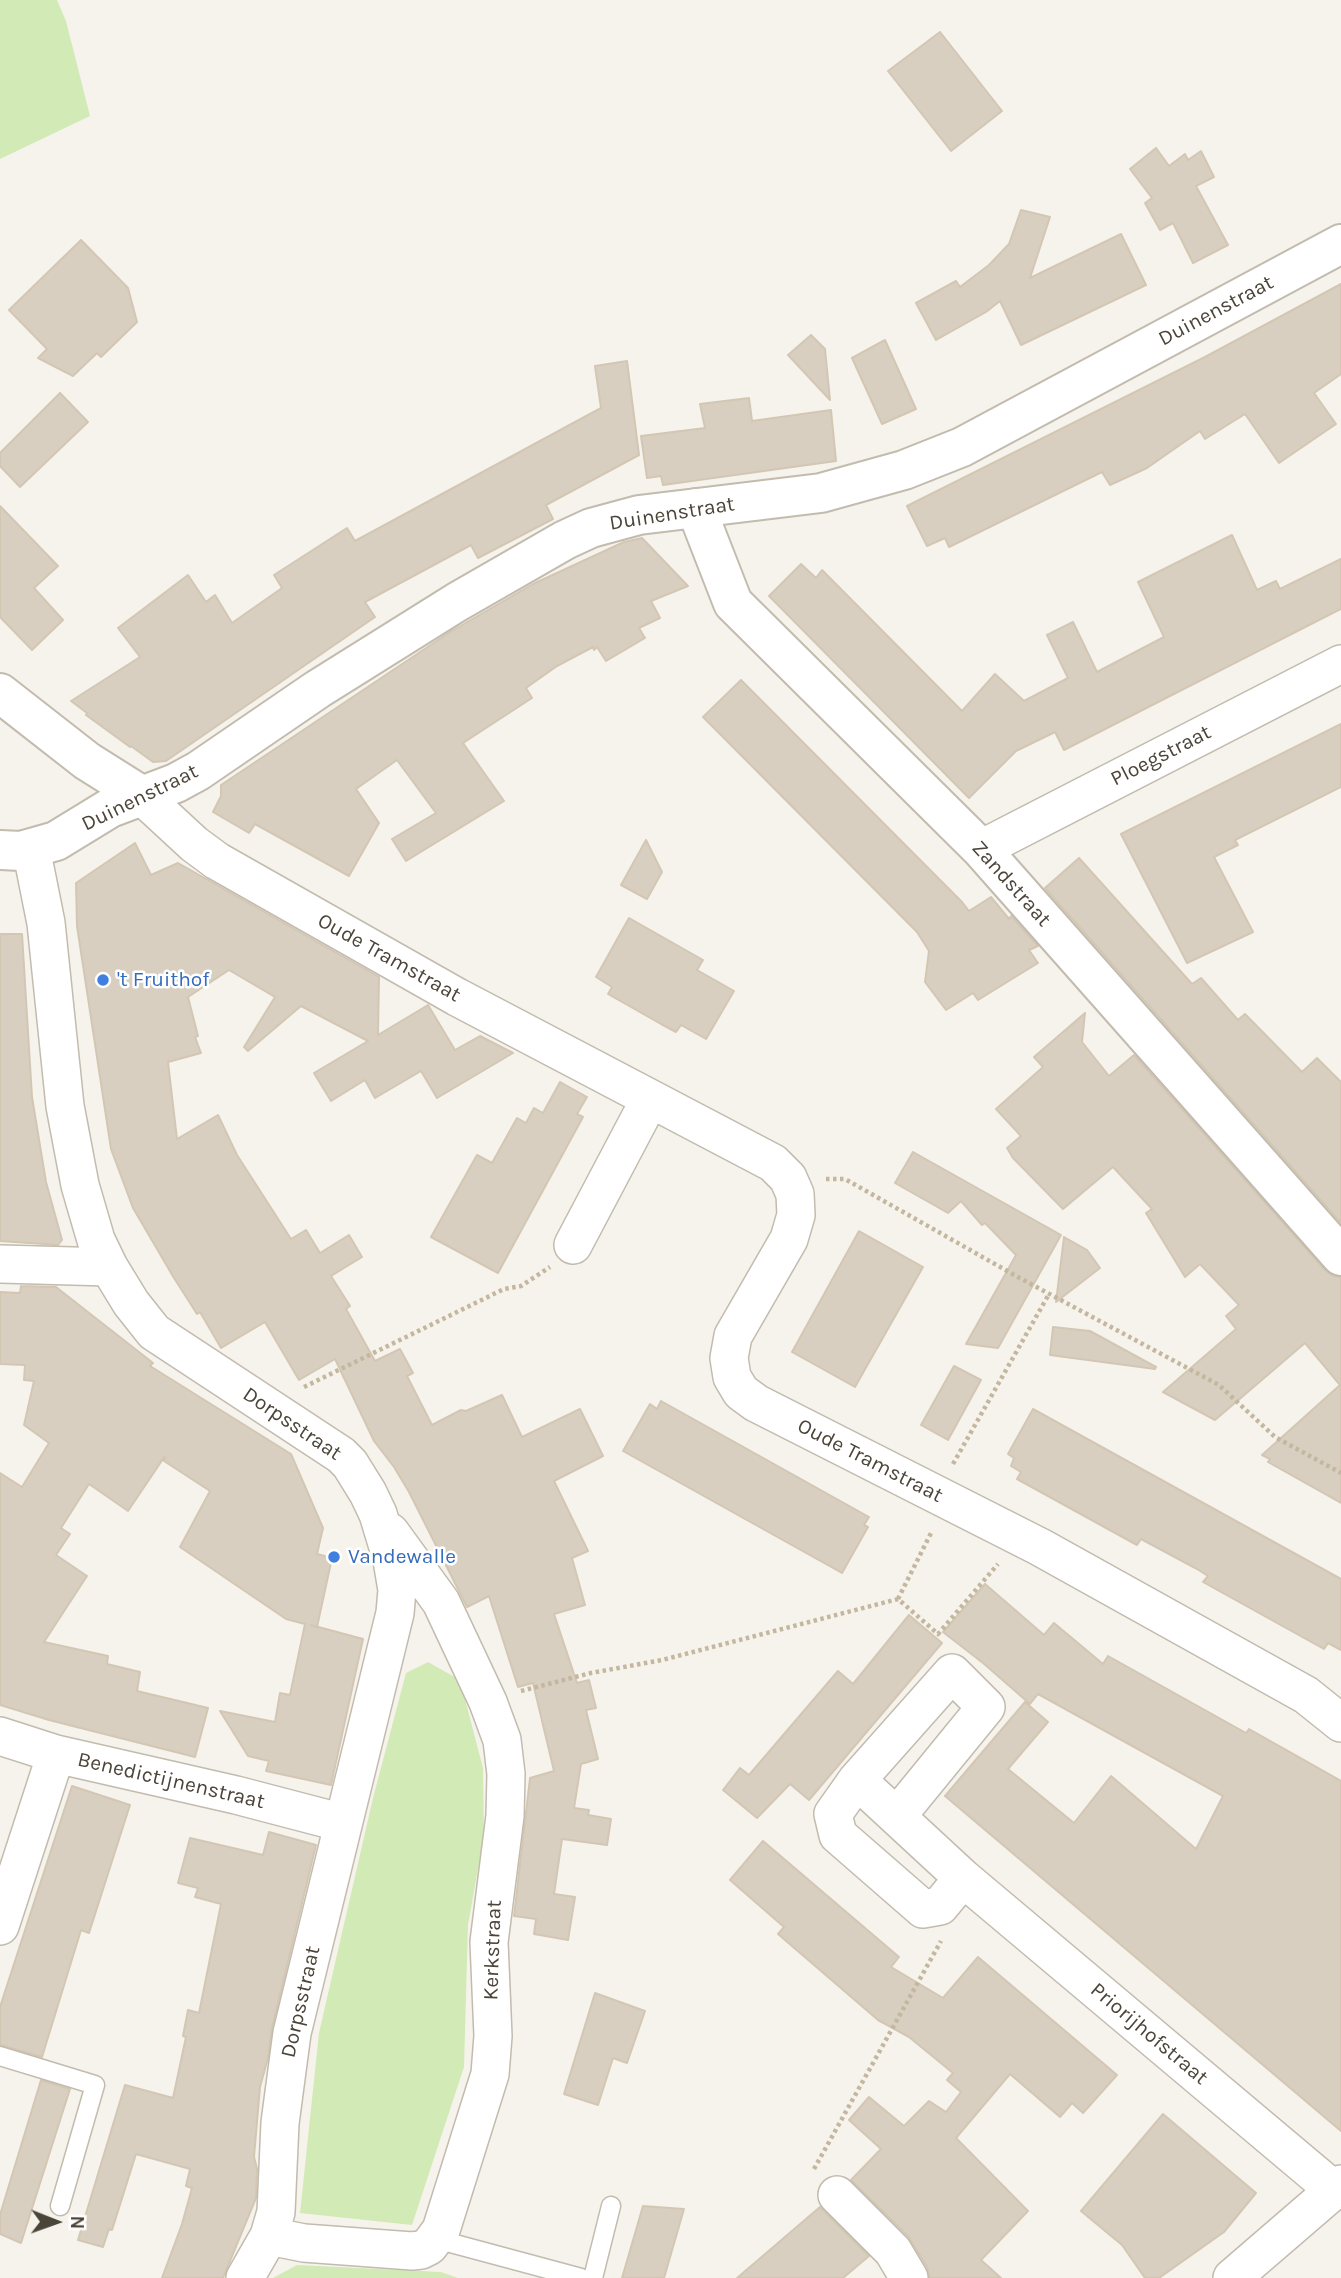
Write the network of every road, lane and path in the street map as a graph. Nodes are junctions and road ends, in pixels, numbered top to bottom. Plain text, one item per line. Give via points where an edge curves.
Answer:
1 (1341, 244) edge
2 (696, 508) junction
3 (1341, 664) edge
4 (0, 693) edge
5 (141, 795) junction
6 (16, 849) edge
7 (981, 849) junction
8 (650, 1099) junction
9 (788, 1178) junction
10 (573, 1245) joint
11 (1341, 1256) edge
12 (0, 1264) edge
13 (109, 1266) junction
14 (1049, 1294) junction
15 (279, 1415) junction
16 (1341, 1473) edge
17 (942, 1497) junction
18 (378, 1514) junction
19 (1023, 1539) junction
20 (898, 1598) junction
21 (487, 1700) junction
22 (1341, 1723) edge
23 (0, 1736) edge
24 (56, 1754) junction
25 (857, 1780) junction
26 (897, 1816) junction
27 (343, 1823) junction
28 (964, 1878) junction
29 (0, 1926) edge
30 (944, 1931) dead end
31 (0, 2056) edge
32 (1337, 2188) edge
33 (837, 2194) joint
34 (60, 2206) dead end
35 (611, 2206) dead end
36 (270, 2236) junction
37 (436, 2239) junction
38 (245, 2278) edge
39 (581, 2278) edge
40 (593, 2278) edge
41 (909, 2278) edge
42 (1233, 2278) edge

1 - 2 street, Duinenstraat via 933,459 876,480 821,493
2 - 5 street, Duinenstraat via 639,516 565,540 318,689 198,771
2 - 7 street, Zandstraat via 733,603
3 - 7 street, Ploegstraat
4 - 5 street via 87,761
5 - 6 street, Duinenstraat via 57,841
5 - 8 street, Oude Tramstraat via 217,861 457,997
6 - 13 street, Dorpsstraat via 46,923 65,1106 80,1185
7 - 11 street, Zandstraat
8 - 9 street, Oude Tramstraat via 772,1163
8 - 10 street
9 - 14 path via 845,1179
9 - 17 street, Oude Tramstraat via 795,1194 793,1227 733,1336 732,1377 756,1404
10 - 15 path via 521,1286 504,1289 298,1390
12 - 13 street
13 - 15 street, Dorpsstraat via 154,1332
14 - 16 path via 1219,1385 1275,1437
14 - 17 path
15 - 18 street, Dorpsstraat via 350,1464
17 - 19 street, Oude Tramstraat
17 - 20 path
18 - 21 street, Kerkstraat via 441,1602
18 - 27 street, Dorpsstraat via 392,1560 395,1613
19 - 20 path via 985,1576 938,1634
19 - 22 street, Oude Tramstraat via 1306,1695
20 - 21 path
21 - 37 street, Kerkstraat via 502,1740 506,1774 489,1942 491,2074
23 - 24 street, Benedictijnenstraat
24 - 27 street, Benedictijnenstraat
24 - 29 street
25 - 26 street, Priorijhofstraat
25 - 26 street via 952,1673 986,1707
25 - 28 street via 833,1814 838,1835 923,1909 940,1906
26 - 28 street, Priorijhofstraat
27 - 36 street, Dorpsstraat via 292,2033
28 - 32 street, Priorijhofstraat
30 - 33 path via 818,2158 813,2172 816,2192 826,2197
31 - 34 lane via 95,2085
32 - 42 street
33 - 41 street via 892,2251
35 - 40 lane
36 - 37 street via 412,2251
36 - 38 street, Dorpsstraat
37 - 39 lane

